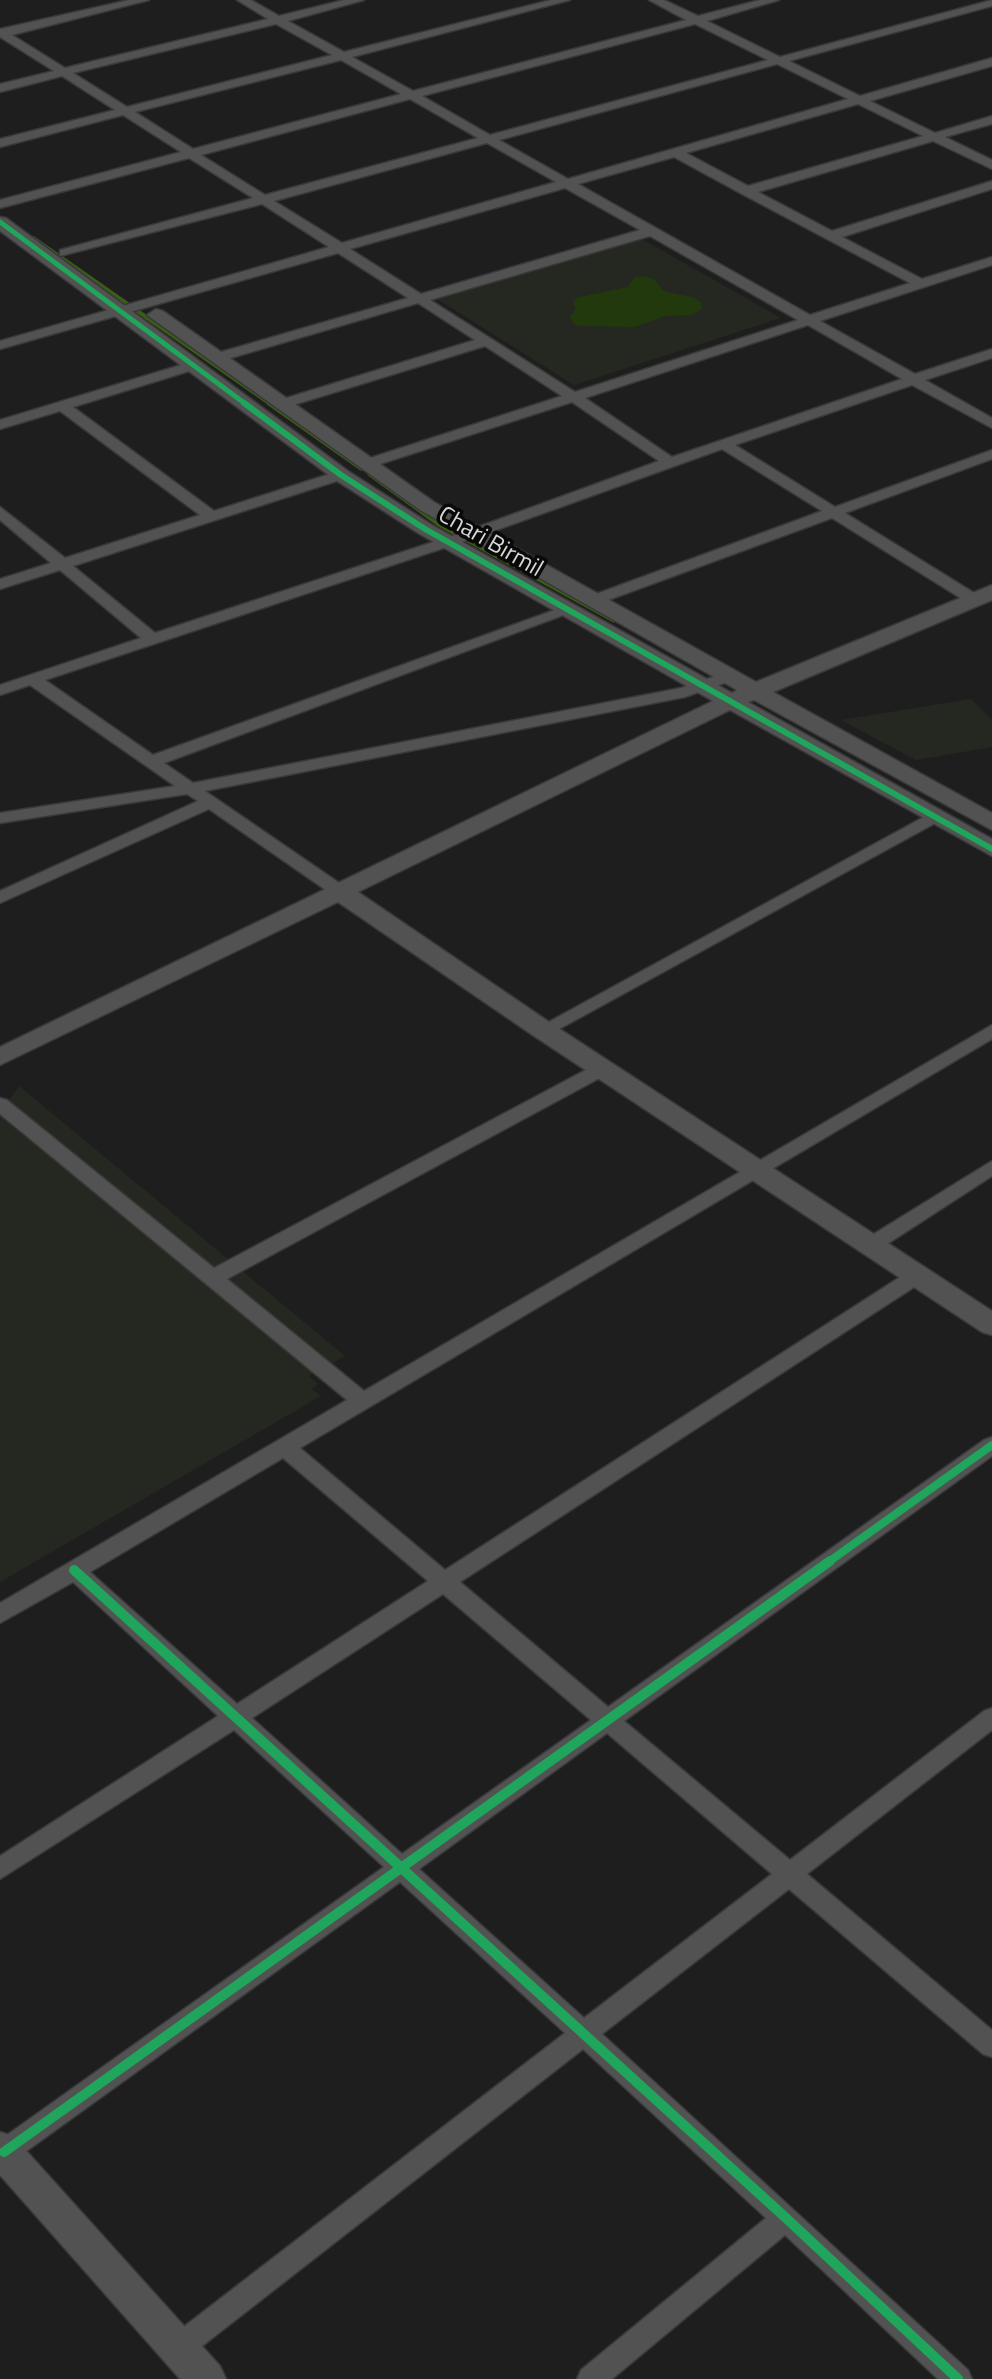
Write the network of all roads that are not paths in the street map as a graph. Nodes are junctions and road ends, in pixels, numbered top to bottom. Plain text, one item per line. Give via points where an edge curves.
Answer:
1 (143, 0) edge
2 (243, 0) edge
3 (358, 0) edge
4 (564, 0) edge
5 (655, 0) edge
6 (773, 0) edge
7 (959, 0) edge
8 (992, 3) edge
9 (976, 8) junction
10 (992, 15) edge
11 (278, 20) junction
12 (695, 20) junction
13 (1, 33) edge
14 (343, 56) junction
15 (775, 59) junction
16 (992, 62) edge
17 (64, 73) junction
18 (0, 88) edge
19 (413, 95) junction
20 (856, 100) junction
21 (123, 111) junction
22 (992, 120) edge
23 (488, 137) junction
24 (932, 138) junction
25 (0, 143) edge
26 (674, 152) junction
27 (192, 155) junction
28 (992, 165) edge
29 (571, 184) junction
30 (992, 185) edge
31 (746, 191) junction
32 (263, 199) junction
33 (0, 204) edge
34 (0, 222) edge
35 (652, 231) junction
36 (831, 236) junction
37 (338, 249) junction
38 (65, 253) junction
39 (992, 261) edge
40 (921, 284) junction
41 (418, 300) junction
42 (129, 308) junction
43 (808, 320) junction
44 (484, 342) junction
45 (0, 345) edge
46 (992, 353) edge
47 (219, 357) junction
48 (194, 365) junction
49 (914, 379) junction
50 (574, 397) junction
51 (285, 403) junction
52 (63, 406) junction
53 (992, 424) edge
54 (0, 425) edge
55 (724, 444) junction
56 (992, 454) edge
57 (670, 462) junction
58 (369, 463) junction
59 (341, 475) junction
60 (834, 510) junction
61 (0, 512) edge
62 (211, 516) junction
63 (472, 534) junction
64 (445, 541) junction
65 (63, 565) junction
66 (0, 584) edge
67 (982, 596) edge
68 (594, 600) junction
69 (569, 610) junction
70 (152, 639) junction
71 (32, 679) junction
72 (705, 687) junction
73 (0, 690) edge
74 (737, 690) junction
75 (153, 761) junction
76 (192, 788) junction
77 (210, 802) junction
78 (933, 817) junction
79 (0, 818) edge
80 (992, 823) edge
81 (992, 849) edge
82 (339, 891) junction
83 (0, 898) edge
84 (543, 1030) junction
85 (992, 1031) edge
86 (0, 1057) edge
87 (602, 1069) junction
88 (0, 1104) edge
89 (992, 1167) edge
90 (756, 1170) junction
91 (871, 1245) junction
92 (918, 1275) junction
93 (212, 1278) junction
94 (988, 1318) edge
95 (361, 1400) junction
96 (992, 1445) edge
97 (284, 1446) junction
98 (74, 1570) junction
99 (445, 1583) junction
100 (0, 1614) edge
101 (992, 1717) edge
102 (236, 1718) junction
103 (608, 1721) junction
104 (0, 1869) edge
105 (400, 1869) junction
106 (787, 1874) junction
107 (581, 2033) junction
108 (992, 2046) edge
109 (2, 2150) edge
110 (786, 2218) junction
111 (178, 2348) junction
112 (206, 2379) edge
113 (591, 2379) edge
114 (958, 2379) edge

1 - 13 street
2 - 11 street
3 - 11 street
4 - 14 street
5 - 12 street
6 - 12 street
7 - 9 street
8 - 9 street
9 - 10 street
9 - 15 street
11 - 14 street
11 - 17 street
12 - 15 street
12 - 19 street
13 - 17 street
14 - 19 street
14 - 21 street
15 - 20 street
15 - 23 street
16 - 20 street
17 - 18 street
17 - 21 street
19 - 23 street
19 - 27 street
20 - 24 street
20 - 26 street
21 - 25 street
21 - 27 street
22 - 24 street
23 - 29 street
23 - 32 street
24 - 28 street
24 - 31 street
26 - 29 street
26 - 31 street
27 - 32 street
27 - 33 street
29 - 35 street
29 - 37 street
30 - 36 street
31 - 36 street
32 - 37 street
32 - 38 street
33 - 38 street, Chari Birmil
34 - 42 street, Chari Birmil
35 - 41 street
35 - 43 street
36 - 40 street
37 - 41 street
37 - 42 street
38 - 42 street, Chari Birmil
39 - 40 street
40 - 43 street
41 - 44 street
41 - 47 street
42 - 45 street
42 - 47 street, Chari Birmil
42 - 48 street, Chari Birmil
43 - 49 street
43 - 50 street
44 - 50 street
44 - 51 street
46 - 49 street
47 - 51 street, Chari Birmil
48 - 52 street
48 - 59 street, Chari Birmil
49 - 53 street
49 - 55 street
50 - 57 street
50 - 58 street
51 - 58 street, Chari Birmil
52 - 54 street
52 - 62 street
55 - 57 street
55 - 60 street
56 - 60 street
57 - 63 street
58 - 63 street, Chari Birmil
59 - 62 street
59 - 64 street, Chari Birmil
60 - 67 street
60 - 68 street
61 - 65 street
62 - 65 street
63 - 64 street
63 - 68 street, Chari Birmil
64 - 69 street, Chari Birmil
64 - 70 street
65 - 66 street
65 - 70 street
67 - 74 street
68 - 74 street, Chari Birmil
69 - 72 street, Chari Birmil
69 - 75 street
70 - 71 street
71 - 73 street
71 - 75 street
72 - 74 street, Chari Birmil
72 - 76 street
74 - 78 street, Chari Birmil
74 - 80 street, Chari Birmil
74 - 82 street
75 - 76 street
76 - 77 street
76 - 79 street
77 - 82 street
77 - 83 street
78 - 81 street, Chari Birmil
78 - 84 street
82 - 84 street
82 - 86 street
84 - 87 street
85 - 90 street
87 - 90 street
87 - 93 street
88 - 93 street
89 - 91 street
90 - 91 street
90 - 95 street
91 - 92 street
92 - 94 street
92 - 99 street
93 - 95 street
95 - 97 street
96 - 103 street
97 - 98 street
97 - 99 street
98 - 100 street
98 - 102 street
99 - 102 street
99 - 103 street
101 - 106 street
102 - 104 street
102 - 105 street
103 - 105 street
103 - 106 street
105 - 107 street
105 - 109 street
106 - 107 street
106 - 108 street
107 - 110 street
107 - 111 street
109 - 111 street
110 - 113 street
110 - 114 street
111 - 112 street

